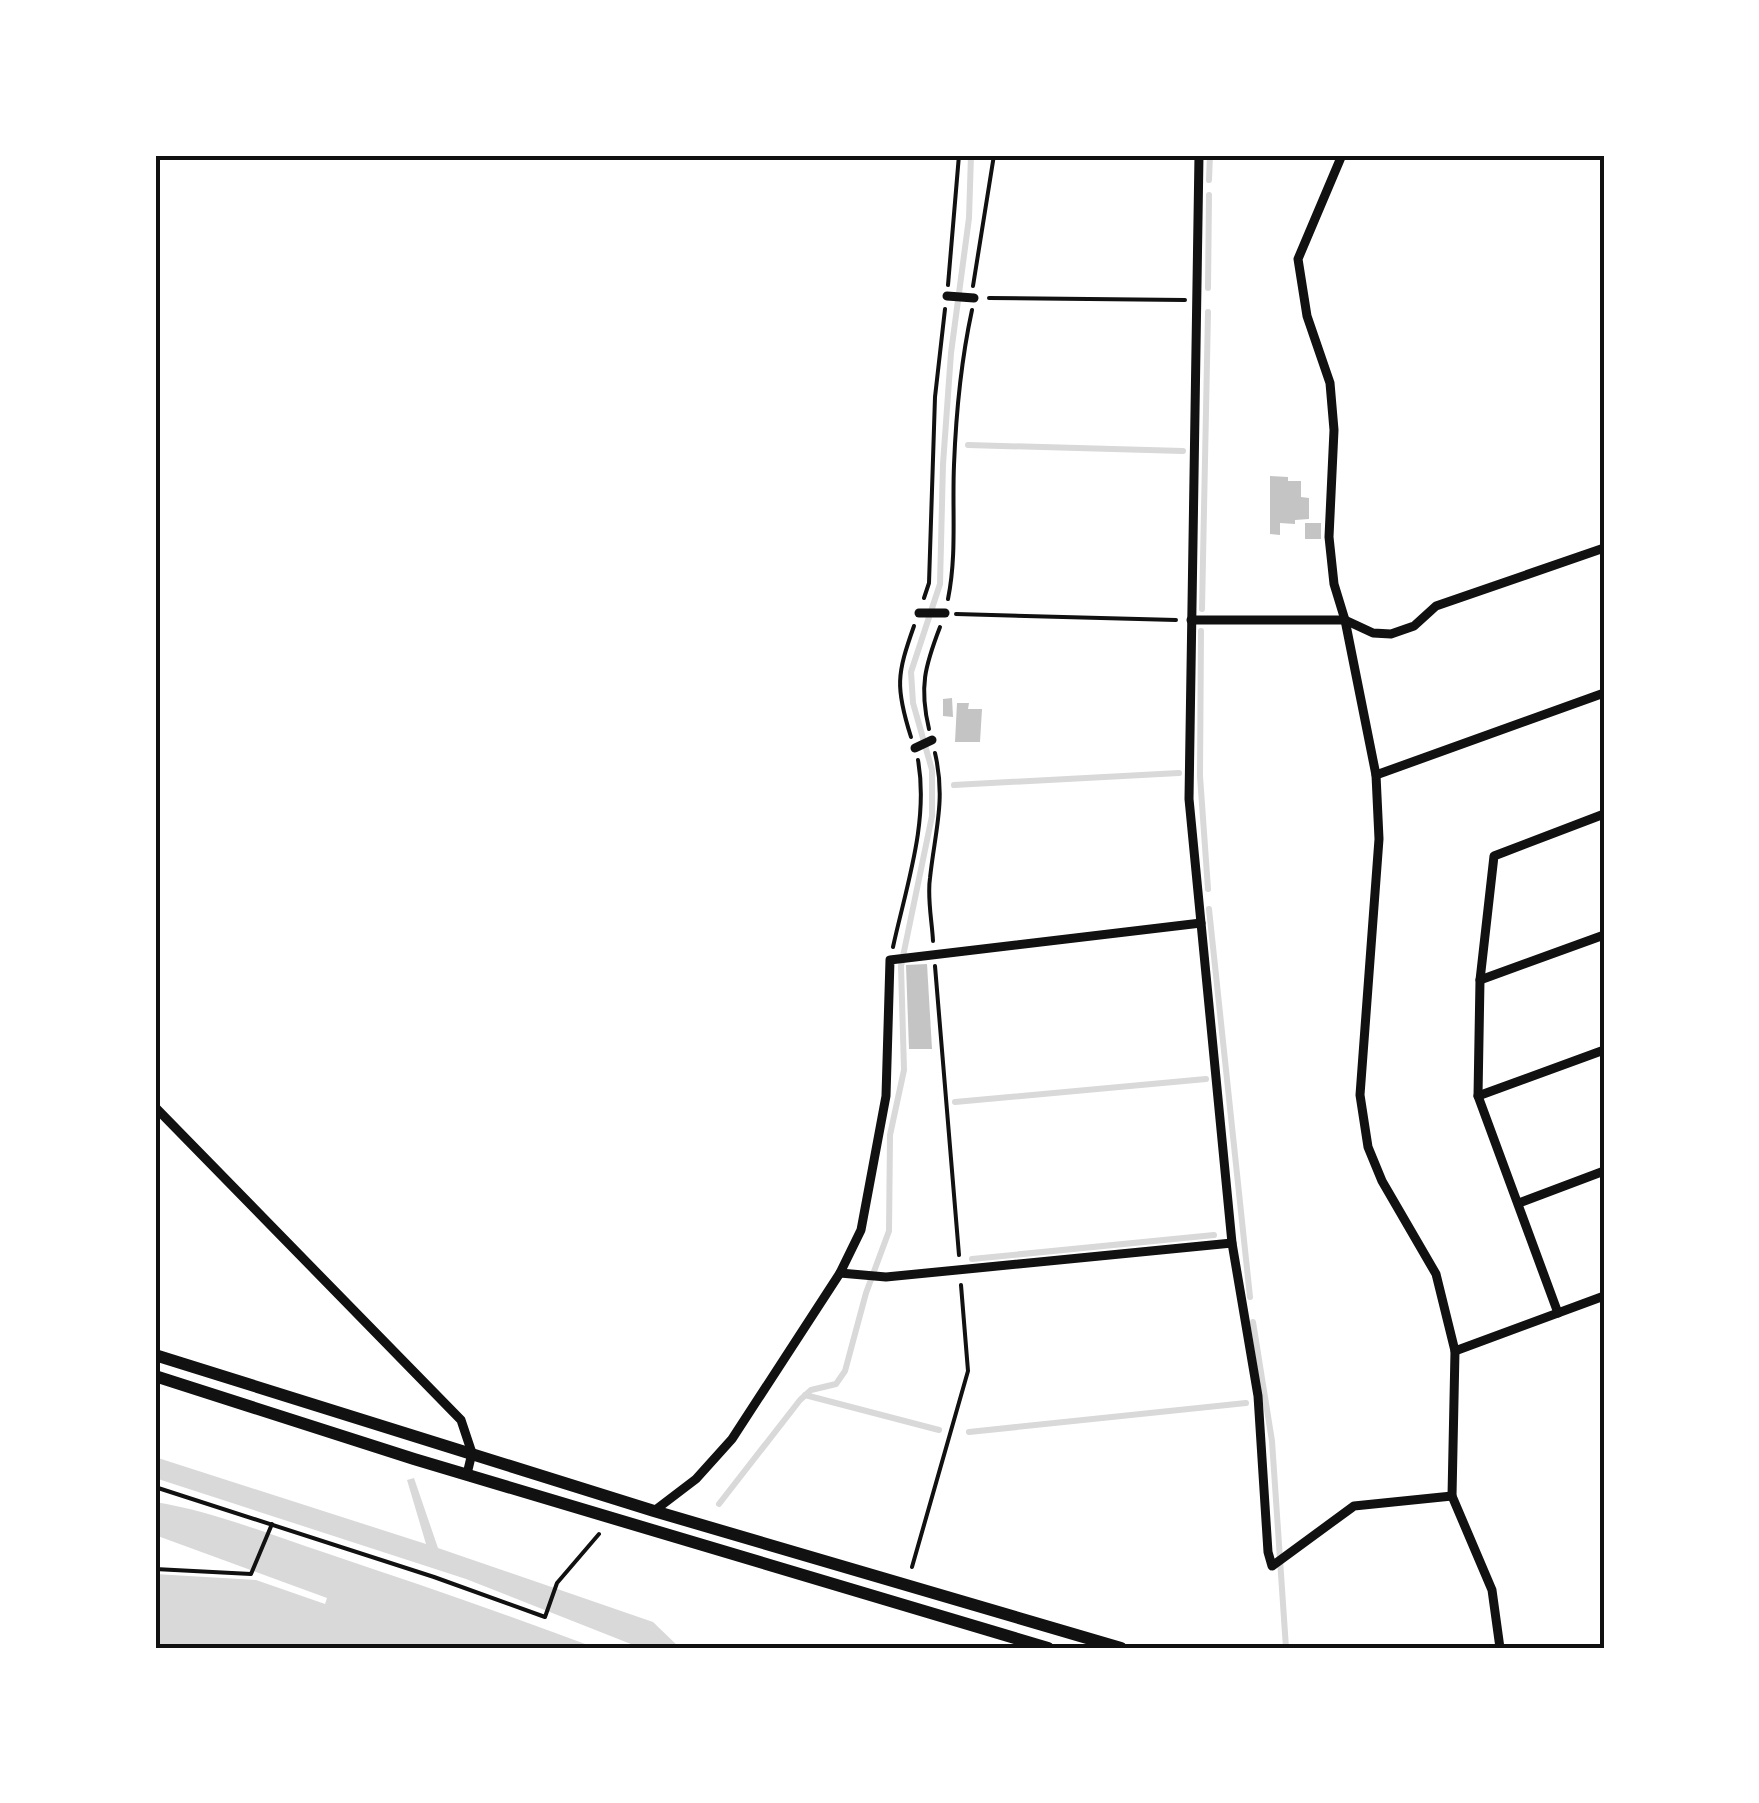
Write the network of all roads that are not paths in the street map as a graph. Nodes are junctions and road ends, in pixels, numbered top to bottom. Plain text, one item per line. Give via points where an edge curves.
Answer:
1 (1200, 155) edge
2 (1342, 155) edge
3 (947, 296) road end
4 (974, 298) road end
5 (1604, 548) edge
6 (919, 612) road end
7 (946, 613) road end
8 (1191, 620) junction
9 (1344, 620) junction
10 (1604, 693) edge
11 (932, 740) road end
12 (915, 748) road end
13 (1376, 775) junction
14 (1604, 814) edge
15 (1201, 923) junction
16 (1604, 934) edge
17 (1480, 980) junction
18 (1604, 1050) edge
19 (1478, 1096) junction
20 (155, 1107) edge
21 (1604, 1171) edge
22 (1519, 1203) junction
23 (1232, 1243) junction
24 (840, 1273) junction
25 (1604, 1296) edge
26 (1558, 1313) junction
27 (1455, 1351) junction
28 (155, 1356) edge
29 (155, 1376) edge
30 (472, 1453) junction
31 (467, 1474) junction
32 (155, 1486) edge
33 (1452, 1496) junction
34 (654, 1510) junction
35 (272, 1524) junction
36 (599, 1534) dead end
37 (155, 1569) edge
38 (1048, 1648) edge
39 (1121, 1648) edge
40 (1500, 1648) edge

1 - 8 street
2 - 9 street via 1298,259 1307,316 1330,383 1329,537
3 - 4 street
5 - 9 street via 1436,606 1414,626 1391,634
6 - 7 street
8 - 9 street
8 - 15 street via 1188,798
9 - 13 street
10 - 13 street
11 - 12 street
13 - 27 street via 1379,839 1360,1094 1368,1147 1436,1274
14 - 17 street via 1494,856
15 - 23 street
15 - 24 street via 890,960 886,1096 861,1230
16 - 17 street
17 - 19 street
18 - 19 street
19 - 22 street
20 - 30 street via 461,1420
21 - 22 street
22 - 26 street
23 - 24 street via 886,1277
23 - 33 street via 1258,1396 1272,1566 1354,1506
24 - 34 street via 732,1438 696,1479
25 - 26 street
26 - 27 street
27 - 33 street
28 - 30 main road
29 - 31 main road
30 - 31 street
30 - 34 main road
31 - 38 main road
32 - 35 lane
33 - 40 street via 1492,1590
34 - 39 main road
35 - 36 lane via 544,1617 556,1584
35 - 37 lane via 252,1574

